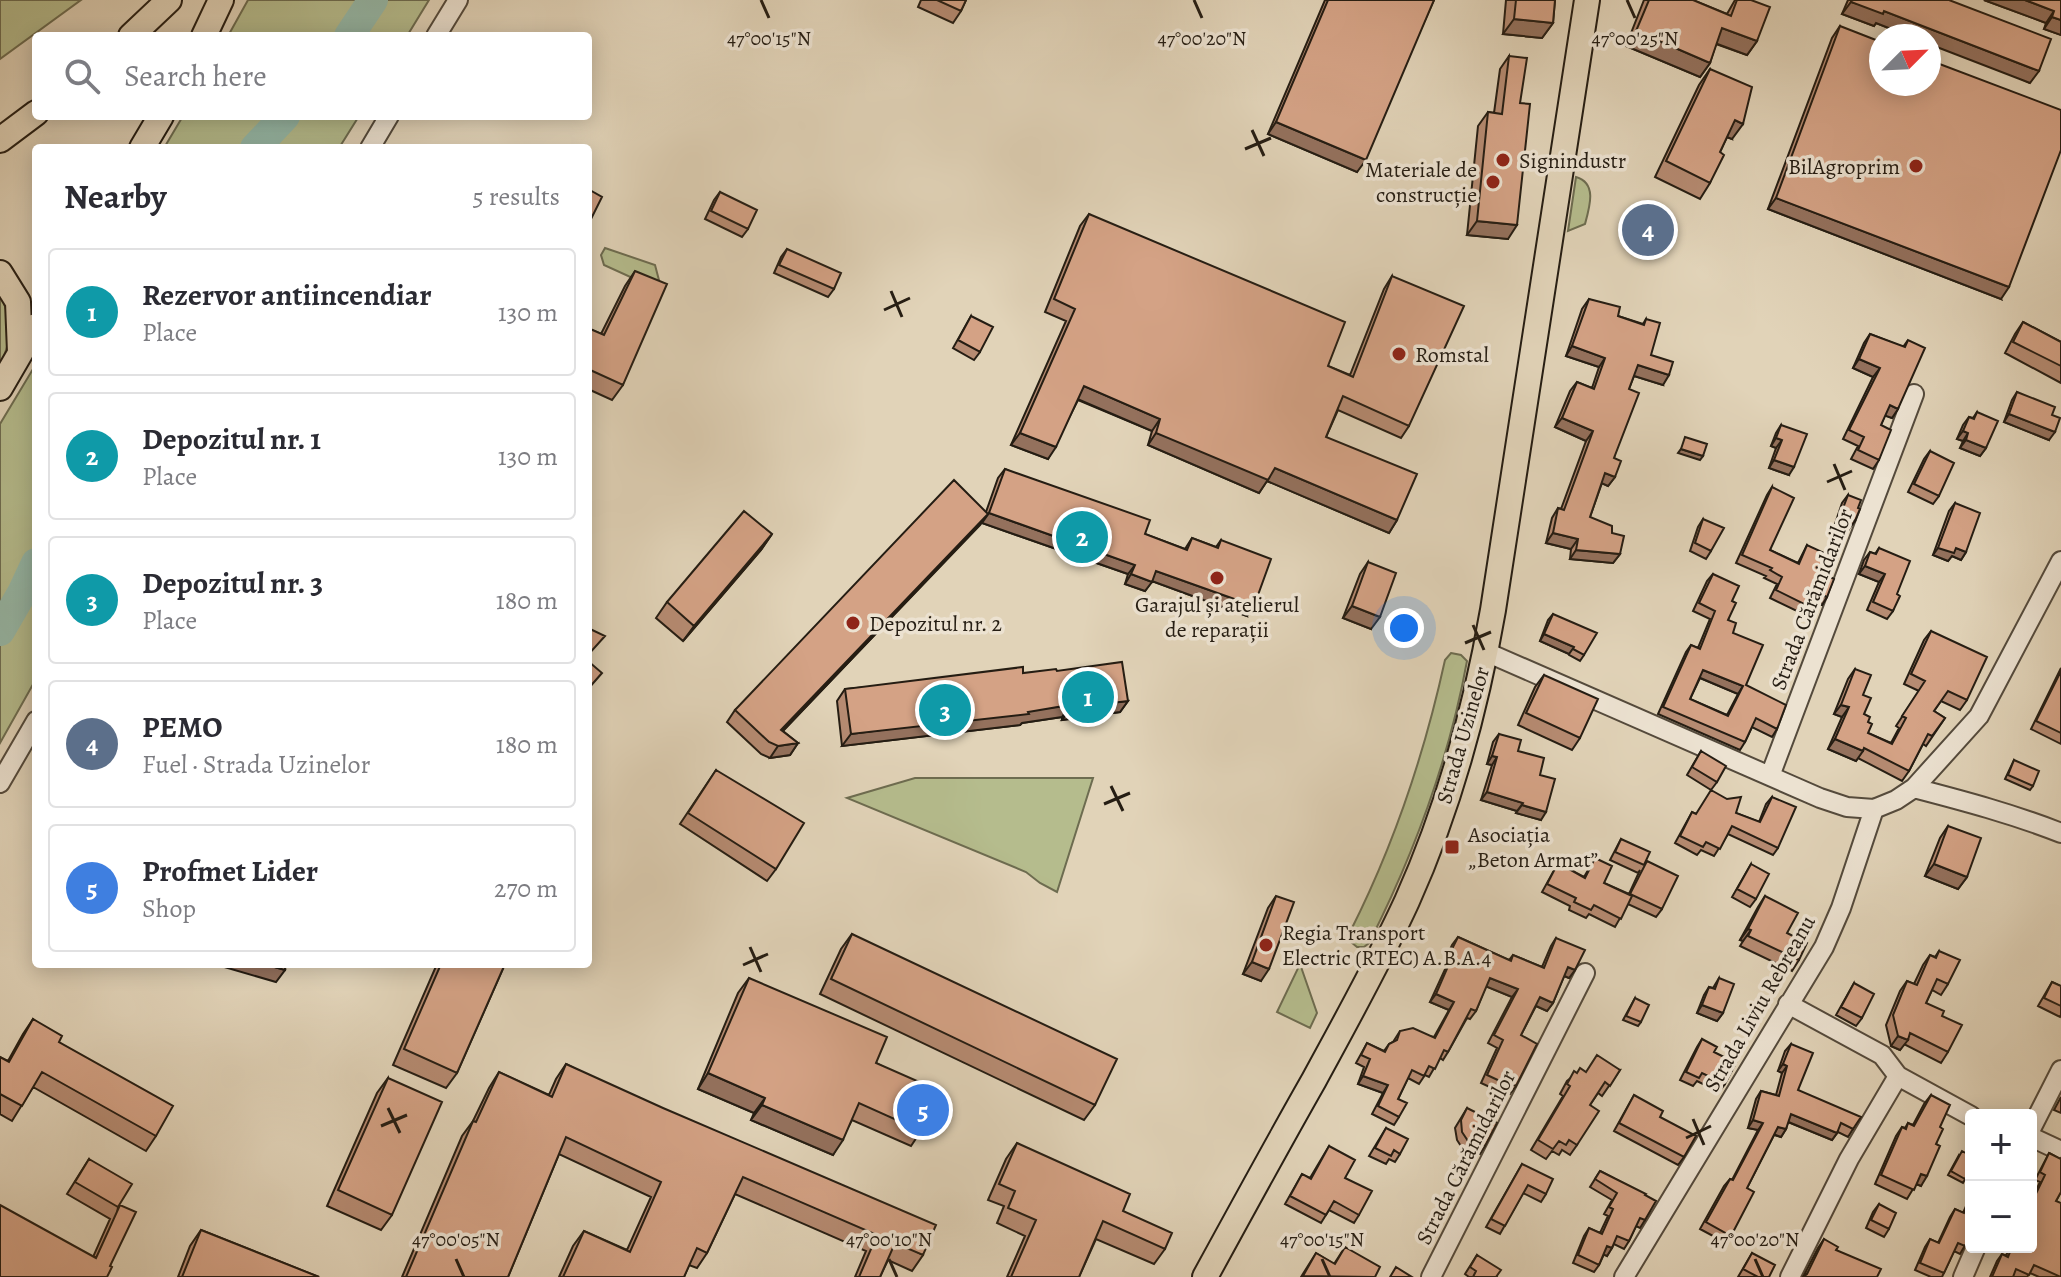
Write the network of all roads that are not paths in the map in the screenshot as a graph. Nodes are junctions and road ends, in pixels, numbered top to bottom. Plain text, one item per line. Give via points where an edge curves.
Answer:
1 (169, 0) edge
2 (221, 0) edge
3 (458, 0) edge
4 (1587, 0) edge
5 (135, 32) edge
6 (206, 32) edge
7 (438, 32) edge
8 (32, 116) edge
9 (159, 120) edge
10 (387, 120) edge
11 (0, 140) edge
12 (144, 144) edge
13 (372, 144) edge
14 (0, 273) edge
15 (32, 332) edge
16 (20, 352) junction
17 (0, 388) edge
18 (1914, 394) dead end
19 (2061, 561) edge
20 (1486, 652) junction
21 (32, 728) edge
22 (1770, 776) junction
23 (0, 783) edge
24 (1914, 788) junction
25 (1874, 809) junction
26 (2061, 833) edge
27 (1585, 973) dead end
28 (1788, 1004) junction
29 (2061, 1070) edge
30 (1898, 1076) junction
31 (1965, 1113) edge
32 (2037, 1117) edge
33 (2037, 1140) edge
34 (2061, 1151) edge
35 (1973, 1253) edge
36 (1205, 1277) edge
37 (1431, 1277) edge
38 (1624, 1277) edge
39 (1790, 1277) edge
40 (1963, 1277) edge

1 - 5 main road
2 - 6 main road
3 - 7 street
4 - 20 main road, Strada Uzinelor
8 - 11 main road
9 - 12 main road
10 - 13 street
14 - 16 main road via 18,302
15 - 16 main road
16 - 17 main road
18 - 22 street, Strada Cărămidarilor
19 - 24 street via 1979,716
20 - 22 street
20 - 36 main road, Strada Uzinelor via 1463,742 1407,901
21 - 23 street
22 - 25 street via 1847,807
24 - 25 street
24 - 26 street
25 - 28 street, Strada Liviu Rebreanu via 1824,947
27 - 37 street, Strada Cărămidarilor
28 - 30 street via 1882,1055
28 - 38 street, Strada Liviu Rebreanu
29 - 32 street
30 - 31 street
30 - 39 street
33 - 34 street
35 - 40 street

